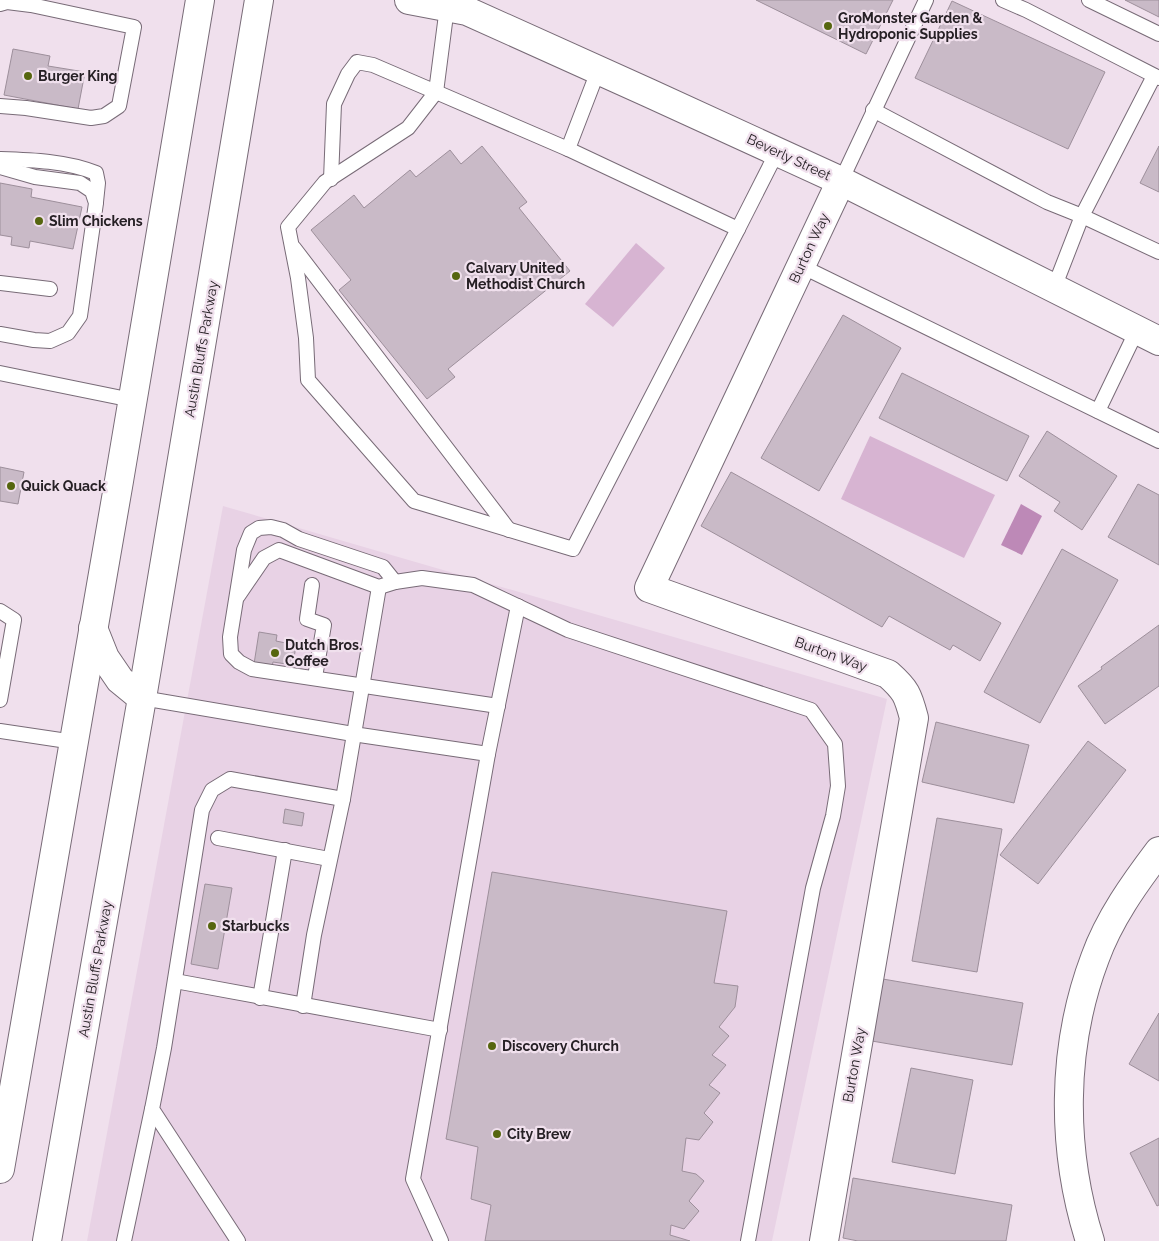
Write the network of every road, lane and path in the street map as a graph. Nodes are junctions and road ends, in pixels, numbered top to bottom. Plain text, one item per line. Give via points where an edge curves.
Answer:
1 (200, 0) edge
2 (259, 0) edge
3 (409, 0) edge
4 (926, 0) edge
5 (1003, 0) edge
6 (1089, 0) edge
7 (32, 2) edge
8 (0, 4) edge
9 (448, 7) junction
10 (1159, 34) edge
11 (598, 71) junction
12 (1156, 77) edge
13 (436, 92) junction
14 (873, 110) junction
15 (3, 111) edge
16 (568, 149) junction
17 (777, 152) junction
18 (0, 159) edge
19 (0, 167) edge
20 (331, 179) junction
21 (841, 181) junction
22 (96, 202) junction
23 (1082, 216) junction
24 (738, 229) junction
25 (292, 244) junction
26 (1159, 252) edge
27 (801, 266) junction
28 (0, 283) edge
29 (1054, 288) junction
30 (50, 290) dead end
31 (0, 334) edge
32 (1148, 335) edge
33 (0, 373) edge
34 (132, 400) junction
35 (1098, 411) junction
36 (1159, 441) edge
37 (509, 530) junction
38 (395, 582) junction
39 (312, 585) dead end
40 (379, 587) junction
41 (238, 596) junction
42 (518, 606) junction
43 (0, 610) edge
44 (94, 628) junction
45 (315, 677) junction
46 (363, 685) junction
47 (142, 698) junction
48 (0, 700) edge
49 (498, 706) junction
50 (0, 731) edge
51 (353, 734) junction
52 (74, 742) junction
53 (488, 754) junction
54 (343, 799) junction
55 (218, 838) dead end
56 (285, 850) junction
57 (1159, 851) edge
58 (329, 859) junction
59 (175, 981) junction
60 (260, 998) junction
61 (303, 1006) junction
62 (440, 1030) junction
63 (152, 1109) junction
64 (0, 1169) edge
65 (47, 1241) edge
66 (124, 1241) edge
67 (238, 1241) edge
68 (441, 1241) edge
69 (748, 1241) edge
70 (824, 1241) edge
71 (1090, 1241) edge

1 - 34 main road
2 - 47 main road, Austin Bluffs Parkway
3 - 9 main road, Beverly Street
4 - 14 lane
5 - 12 lane
6 - 10 lane
7 - 8 lane
7 - 15 lane via 134,27 119,106 104,116 91,118 26,108
9 - 11 main road, Beverly Street via 467,11
9 - 13 lane
11 - 16 lane
11 - 17 main road, Beverly Street
12 - 23 lane
13 - 16 lane
13 - 20 lane via 408,128
13 - 20 lane via 373,65 357,62 334,104
14 - 21 lane
14 - 23 lane via 1046,202
16 - 24 lane
17 - 21 main road, Beverly Street
17 - 24 lane
18 - 22 lane via 34,160 96,173
19 - 22 lane via 35,177 80,183 92,191
20 - 25 lane via 288,227
21 - 27 main road, Burton Way
21 - 29 main road, Beverly Street
22 - 31 lane via 80,316 68,333 50,340
23 - 26 lane
23 - 29 lane
24 - 37 lane via 573,549
25 - 37 lane
25 - 37 lane via 306,338 308,380 414,501
27 - 35 lane
27 - 70 main road, Burton Way via 649,588 888,674 903,687 910,700 914,718
28 - 30 lane
29 - 32 main road, Beverly Street
32 - 35 lane
33 - 34 lane
34 - 44 main road
35 - 36 lane
38 - 40 lane
38 - 41 lane via 383,567 299,539 283,530 259,528 251,533 244,550
38 - 42 lane via 422,578 473,585
39 - 45 lane via 307,619 324,625
40 - 41 lane via 279,550 264,558
40 - 46 lane
41 - 45 lane via 230,637 231,654 252,669
42 - 49 lane
42 - 69 lane via 568,630 811,710 835,744 838,786 833,816 813,888
43 - 48 lane via 14,620
44 - 47 main road via 105,658 120,680
44 - 52 main road
45 - 46 lane
46 - 49 lane
46 - 51 lane
47 - 51 lane
47 - 65 main road, Austin Bluffs Parkway
49 - 53 lane
50 - 52 lane
51 - 53 lane
51 - 54 lane
52 - 64 main road
53 - 62 lane
54 - 58 lane
54 - 59 lane via 230,779 212,790 202,810
55 - 56 lane
56 - 58 lane
56 - 60 lane
57 - 71 main road via 1114,918 1095,957 1080,1005 1070,1060 1068,1123 1075,1180
58 - 61 lane
59 - 60 lane
59 - 63 lane
60 - 61 lane
61 - 62 lane
62 - 68 lane via 413,1179
63 - 66 lane
63 - 67 lane

